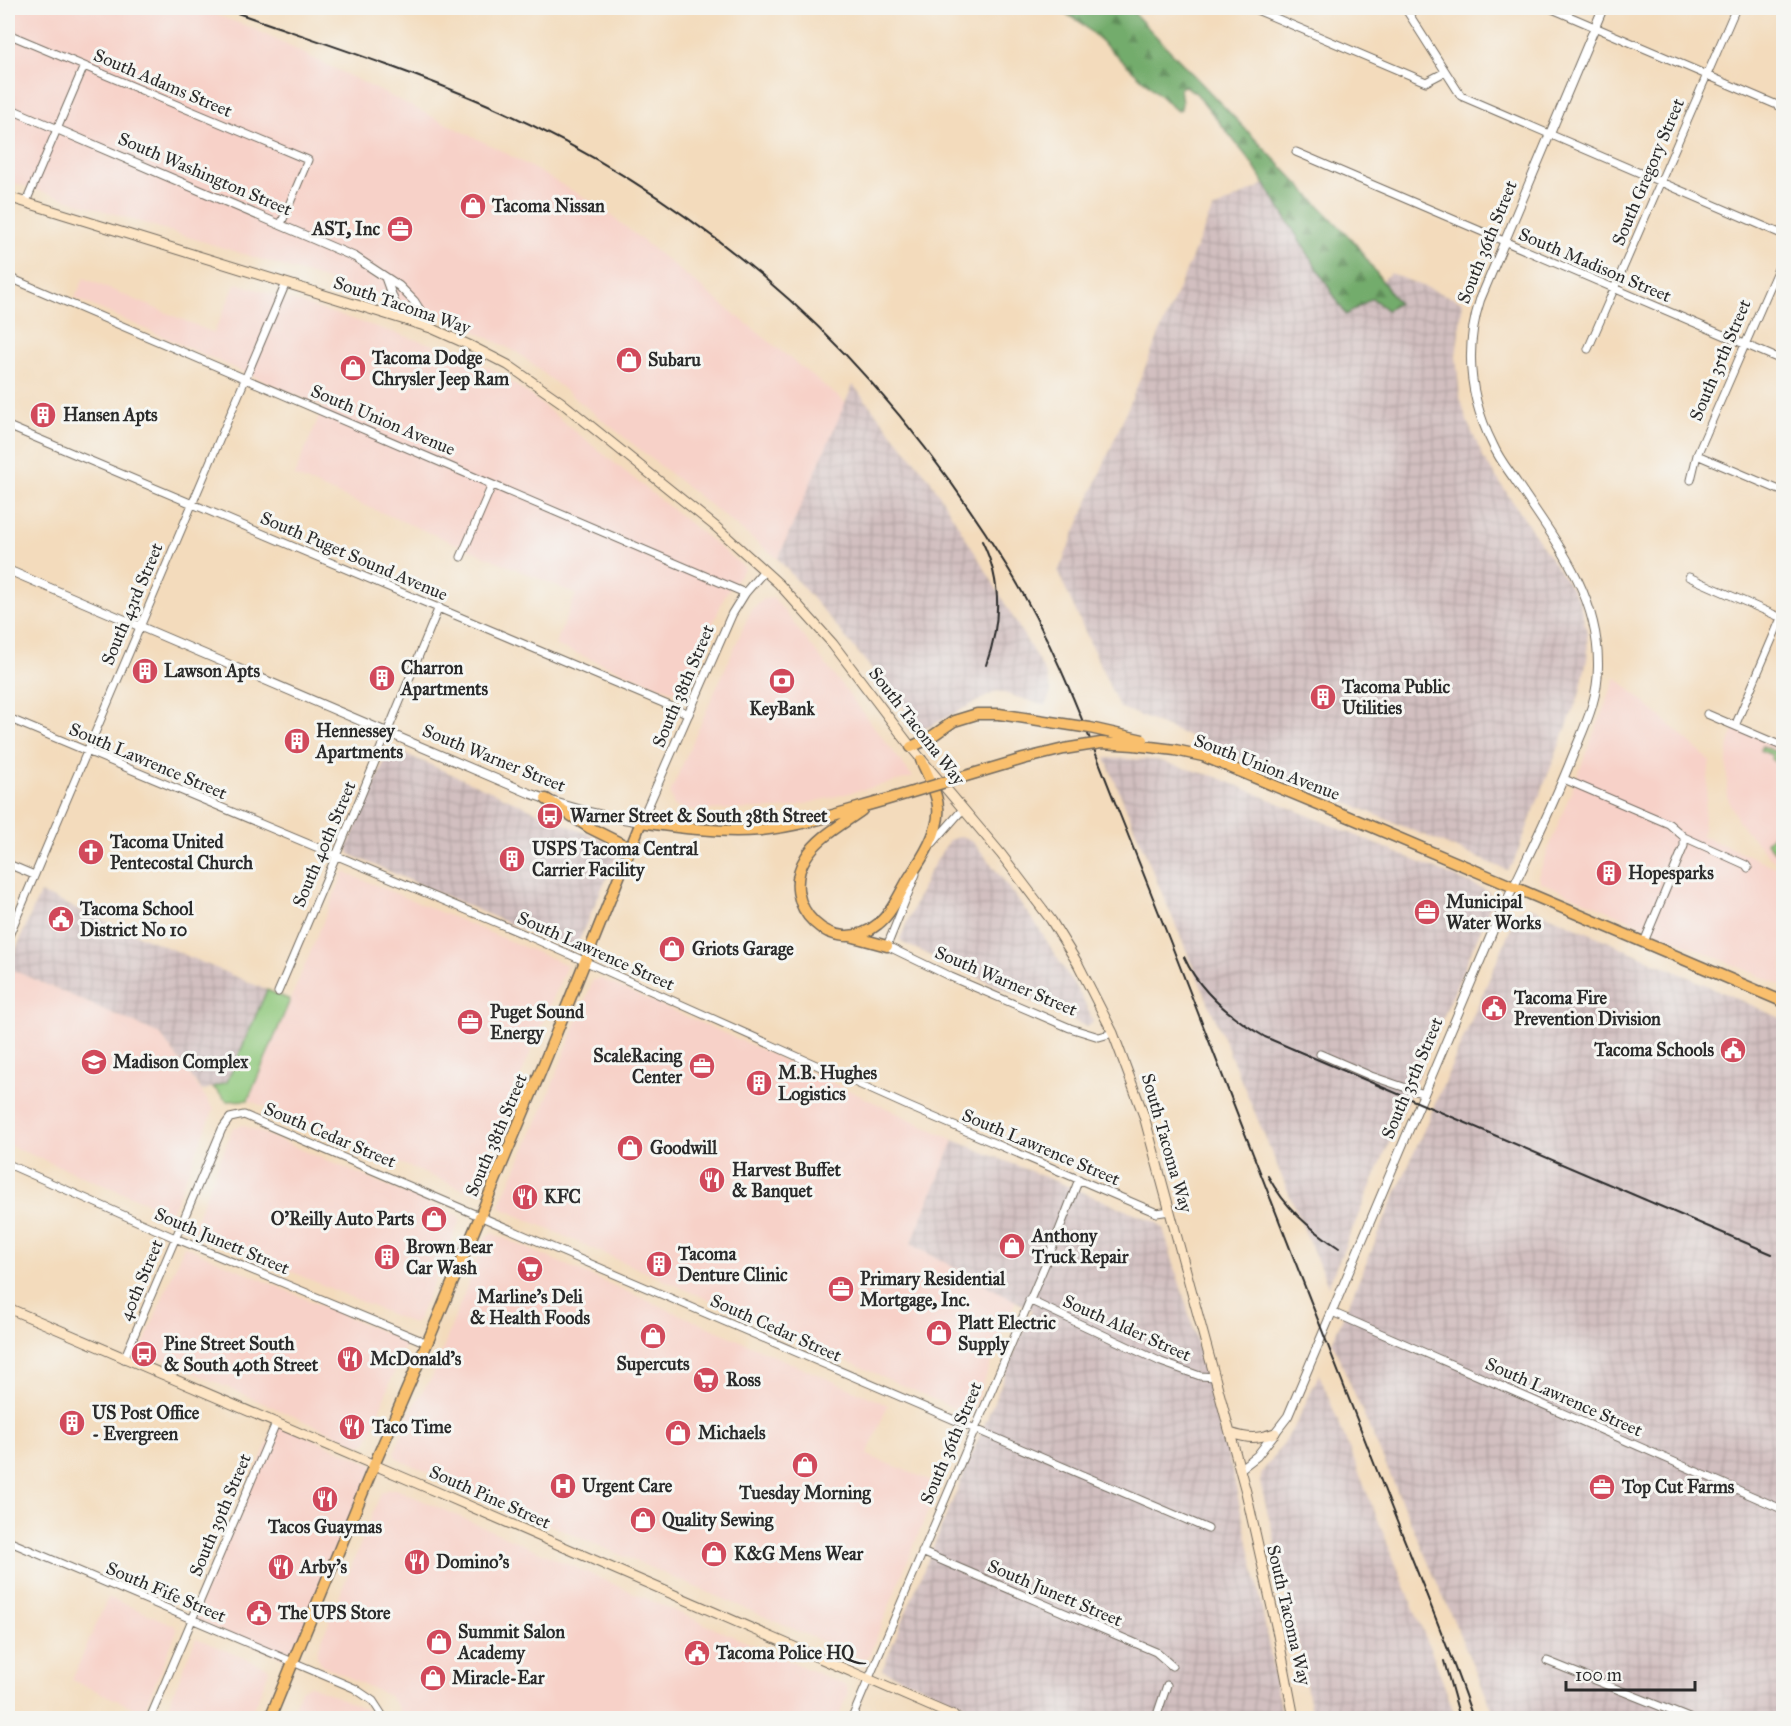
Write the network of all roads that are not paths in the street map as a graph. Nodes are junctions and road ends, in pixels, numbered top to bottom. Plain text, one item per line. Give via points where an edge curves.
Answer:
1 (1252, 8) edge
2 (1405, 8) edge
3 (1550, 8) edge
4 (1603, 8) edge
5 (1736, 8) edge
6 (1595, 27) junction
7 (8, 34) edge
8 (84, 66) junction
9 (1445, 72) junction
10 (1706, 74) junction
11 (8, 108) edge
12 (1784, 108) edge
13 (57, 129) junction
14 (1550, 135) junction
15 (1296, 152) dead end
16 (1660, 182) junction
17 (8, 197) edge
18 (26, 202) junction
19 (281, 225) junction
20 (1784, 235) edge
21 (1503, 242) junction
22 (1784, 255) edge
23 (8, 277) edge
24 (386, 279) junction
25 (286, 283) junction
26 (1615, 289) junction
27 (400, 318) junction
28 (431, 328) junction
29 (1745, 345) junction
30 (1588, 349) dead end
31 (1784, 361) edge
32 (245, 379) junction
33 (8, 426) edge
34 (1697, 455) junction
35 (1691, 480) dead end
36 (492, 485) junction
37 (1784, 492) edge
38 (191, 503) junction
39 (461, 557) dead end
40 (8, 570) edge
41 (764, 571) junction
42 (1689, 577) dead end
43 (745, 593) junction
44 (439, 607) junction
45 (1783, 616) edge
46 (138, 626) junction
47 (1597, 688) joint
48 (689, 714) junction
49 (1707, 714) dead end
50 (8, 718) edge
51 (1735, 726) junction
52 (386, 733) junction
53 (911, 747) junction
54 (1784, 747) edge
55 (1174, 750) junction
56 (86, 751) junction
57 (921, 760) junction
58 (1564, 779) junction
59 (546, 799) junction
60 (867, 806) junction
61 (963, 809) junction
62 (641, 822) junction
63 (1684, 837) junction
64 (630, 848) junction
65 (925, 854) junction
66 (336, 856) junction
67 (8, 864) edge
68 (1748, 868) dead end
69 (34, 875) junction
70 (1514, 887) junction
71 (850, 936) junction
72 (8, 938) edge
73 (1644, 942) junction
74 (887, 946) junction
75 (585, 962) junction
76 (278, 992) dead end
77 (1784, 1002) edge
78 (1113, 1033) junction
79 (1320, 1054) dead end
80 (1424, 1094) junction
81 (233, 1116) joint
82 (8, 1164) edge
83 (1079, 1179) junction
84 (1170, 1211) junction
85 (479, 1215) junction
86 (175, 1238) junction
87 (1029, 1300) junction
88 (8, 1308) edge
89 (1332, 1312) junction
90 (427, 1344) junction
91 (124, 1359) junction
92 (1215, 1377) junction
93 (276, 1423) junction
94 (975, 1429) junction
95 (1230, 1433) junction
96 (1275, 1433) junction
97 (374, 1465) junction
98 (1240, 1469) junction
99 (1784, 1510) edge
100 (1208, 1529) dead end
101 (8, 1541) edge
102 (922, 1552) junction
103 (193, 1618) junction
104 (1547, 1661) dead end
105 (293, 1662) junction
106 (1173, 1666) dead end
107 (868, 1680) junction
108 (1167, 1685) dead end
109 (150, 1719) edge
110 (270, 1719) edge
111 (384, 1719) edge
112 (852, 1719) edge
113 (958, 1719) edge
114 (1156, 1719) edge
115 (1294, 1719) edge
116 (1689, 1719) edge

1 - 9 street via 1426,82
2 - 9 street
3 - 6 street
4 - 6 street, South 36th Street
5 - 10 street, South Gregory Street
6 - 10 street
6 - 14 street, South 36th Street
7 - 8 street, South Adams Street
8 - 13 street
8 - 19 street, South Adams Street via 308,160
9 - 14 street via 1461,96
10 - 12 street
10 - 16 street, South Gregory Street
11 - 13 street, South Washington Street
13 - 18 street
13 - 19 street, South Washington Street
14 - 16 street
14 - 21 street, South 36th Street
15 - 21 street, South Madison Street
16 - 20 street
16 - 26 street, South Gregory Street
17 - 18 main road, South Tacoma Way
18 - 25 main road, South Tacoma Way
19 - 24 street, South Washington Street via 355,257
21 - 26 street, South Madison Street
21 - 47 street, South 36th Street via 1474,323 1471,356 1475,396 1493,447 1571,566 1591,609 1597,647
22 - 29 street, South 35th Street
23 - 32 street, South Union Avenue
24 - 27 street
24 - 28 street, South Washington Street via 414,301
25 - 27 main road, South Tacoma Way
25 - 32 street, South 43rd Street
26 - 29 street, South Madison Street
26 - 30 street, South Gregory Street
27 - 28 main road, South Tacoma Way
28 - 41 main road, South Tacoma Way via 508,365 561,402 716,527
29 - 31 street, South Madison Street
29 - 34 street, South 35th Street
32 - 36 street, South Union Avenue
32 - 38 street, South 43rd Street
33 - 38 street, South Puget Sound Avenue
34 - 35 street, South 35th Street
34 - 37 street
36 - 39 street
36 - 43 street, South Union Avenue
38 - 44 street, South Puget Sound Avenue
38 - 46 street, South 43rd Street
40 - 46 street, South Warner Street
41 - 43 street, South 38th Street
41 - 53 main road, South Tacoma Way via 829,639
42 - 45 street
43 - 48 street, South 38th Street
44 - 48 street, South Puget Sound Avenue
44 - 52 street, South 40th Street
45 - 51 street
46 - 52 street, South Warner Street
46 - 56 street, South 43rd Street
47 - 58 street, South 35th Street via 1591,715
48 - 62 street, South 38th Street
49 - 51 street
50 - 56 street, South Lawrence Street
51 - 54 street
52 - 59 street, South Warner Street
52 - 66 street, South 40th Street
53 - 55 main road, bridge via 954,721 977,714 999,714 1090,728
53 - 57 main road, South Tacoma Way
55 - 60 main road, South Union Avenue, bridge via 1101,743 1064,749
55 - 70 main road, South Union Avenue, bridge via 1237,769
56 - 66 street, South Lawrence Street
56 - 69 street, South 43rd Street
57 - 61 main road, South Tacoma Way
57 - 65 main road via 938,805 938,819
58 - 63 street via 1669,824
58 - 70 street, South 35th Street
59 - 62 street, South Warner Street
59 - 64 main road
60 - 62 main road, South Union Avenue via 762,830 698,830
60 - 71 main road via 817,843 801,865 797,884 800,902 809,918 829,932
61 - 65 street
61 - 78 main road, South Tacoma Way via 1051,920
62 - 64 main road, South 38th Street
63 - 68 street
63 - 73 street via 1684,846
64 - 75 main road, South 38th Street
65 - 71 main road via 880,923
65 - 74 street
66 - 75 street, South Lawrence Street
66 - 76 street, South 40th Street
67 - 69 street
69 - 72 street, South 43rd Street
70 - 73 main road, South Union Avenue
70 - 80 street, South 35th Street
71 - 74 main road
73 - 77 main road, South Union Avenue
74 - 78 street, South Warner Street via 1070,1028 1099,1037
75 - 83 street, South Lawrence Street
75 - 85 main road, South 38th Street
78 - 84 main road, South Tacoma Way via 1144,1116
79 - 80 street
80 - 89 street, South 35th Street
81 - 85 street, South Cedar Street via 254,1119
81 - 86 street, 40th Street via 222,1129
82 - 86 street, South Junett Street
83 - 84 street, South Lawrence Street via 1157,1213
83 - 87 street, South 36th Street
84 - 92 main road, South Tacoma Way
85 - 90 main road, South 38th Street
85 - 94 street, South Cedar Street
86 - 90 street, South Junett Street
86 - 91 street, 40th Street
87 - 92 street, South Alder Street via 1161,1362 1200,1376
87 - 94 street, South 36th Street
88 - 91 main road, South Pine Street
89 - 96 street, South 35th Street via 1288,1416
89 - 99 street, South Lawrence Street
90 - 97 main road, South 38th Street
91 - 93 main road, South Pine Street
92 - 95 main road, South Tacoma Way
93 - 97 main road, South Pine Street
93 - 103 street, South 39th Street
94 - 100 street, South Cedar Street
94 - 102 street, South 36th Street
95 - 96 main road via 1248,1439
95 - 98 main road, South Tacoma Way
96 - 98 street, South 35th Street via 1257,1456
97 - 105 main road, South 38th Street
97 - 107 main road, South Pine Street
98 - 115 main road, South Tacoma Way
101 - 103 street, South Fife Street
102 - 106 street, South Junett Street via 1156,1652
102 - 107 street, South 36th Street
103 - 105 street, South Fife Street
103 - 109 street, South 39th Street
104 - 116 street
105 - 110 main road, South 38th Street
105 - 111 street, South Fife Street via 354,1688 375,1704
107 - 112 street, South 36th Street
107 - 113 main road, South Pine Street
108 - 114 street

